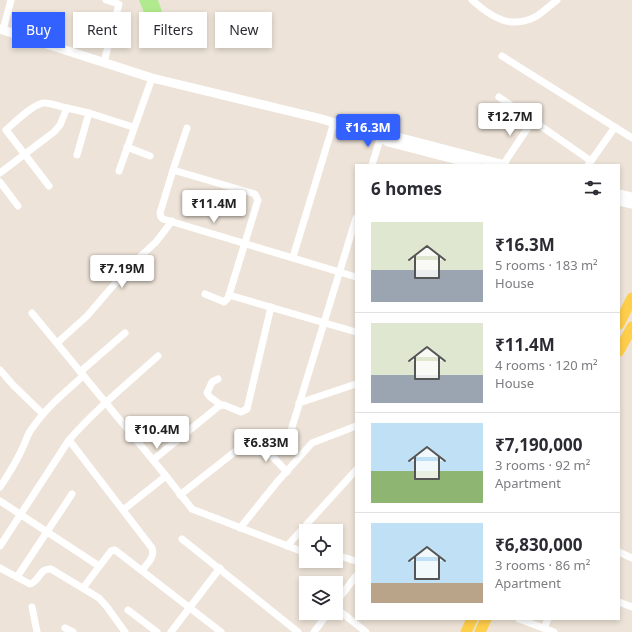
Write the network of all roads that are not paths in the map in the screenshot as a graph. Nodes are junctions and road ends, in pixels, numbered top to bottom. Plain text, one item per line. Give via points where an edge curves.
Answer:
1 (11, 0) edge
2 (106, 0) edge
3 (472, 0) edge
4 (557, 0) edge
5 (1, 30) edge
6 (502, 56) dead end
7 (104, 62) junction
8 (152, 78) junction
9 (499, 97) dead end
10 (67, 108) junction
11 (89, 113) junction
12 (533, 120) junction
13 (334, 122) junction
14 (615, 127) junction
15 (133, 128) junction
16 (187, 128) dead end
17 (3, 132) edge
18 (381, 136) junction
19 (632, 138) edge
20 (127, 147) junction
21 (25, 154) junction
22 (77, 155) dead end
23 (150, 156) dead end
24 (486, 163) edge
25 (589, 163) edge
26 (372, 164) edge
27 (473, 164) edge
28 (505, 164) edge
29 (173, 170) junction
30 (119, 171) dead end
31 (0, 173) edge
32 (0, 182) edge
33 (49, 186) dead end
34 (620, 194) edge
35 (632, 197) edge
36 (620, 201) edge
37 (632, 204) edge
38 (18, 206) dead end
39 (172, 221) junction
40 (355, 221) edge
41 (245, 243) junction
42 (293, 258) junction
43 (340, 271) junction
44 (355, 277) edge
45 (205, 294) dead end
46 (229, 295) junction
47 (632, 298) edge
48 (271, 307) junction
49 (32, 313) dead end
50 (620, 322) edge
51 (325, 323) junction
52 (632, 327) edge
53 (125, 332) dead end
54 (355, 332) edge
55 (58, 343) junction
56 (620, 350) edge
57 (158, 356) dead end
58 (0, 370) edge
59 (81, 374) junction
60 (218, 379) dead end
61 (355, 384) edge
62 (106, 402) junction
63 (299, 403) junction
64 (221, 404) junction
65 (43, 414) junction
66 (355, 426) edge
67 (290, 434) dead end
68 (69, 440) junction
69 (153, 460) junction
70 (355, 471) edge
71 (287, 472) junction
72 (166, 476) junction
73 (0, 487) edge
74 (72, 494) dead end
75 (180, 495) junction
76 (0, 501) edge
77 (123, 510) junction
78 (20, 515) junction
79 (240, 528) junction
80 (47, 532) junction
81 (182, 539) dead end
82 (0, 546) edge
83 (287, 546) junction
84 (299, 550) edge
85 (620, 552) edge
86 (343, 557) edge
87 (632, 558) edge
88 (355, 561) edge
89 (98, 566) junction
90 (0, 568) edge
91 (220, 568) junction
92 (142, 570) junction
93 (16, 577) junction
94 (355, 577) edge
95 (83, 588) junction
96 (343, 593) edge
97 (620, 602) edge
98 (32, 607) dead end
99 (632, 607) edge
100 (190, 608) junction
101 (128, 610) dead end
102 (343, 614) edge
103 (323, 620) edge
104 (472, 620) edge
105 (486, 620) edge
106 (521, 620) edge
107 (548, 620) edge
108 (65, 628) dead end
109 (544, 628) junction
110 (219, 631) edge
111 (37, 632) edge
112 (73, 632) edge
113 (125, 632) edge
114 (157, 632) edge
115 (171, 632) edge
116 (298, 632) edge
117 (314, 632) edge
118 (366, 632) edge
119 (466, 632) edge
120 (480, 632) edge
121 (554, 632) edge

1 - 5 street
2 - 7 street via 119,4
3 - 4 street via 496,18 508,22 522,22 538,15
5 - 7 street
6 - 14 street
7 - 8 street
8 - 13 street
8 - 15 street
9 - 12 street
10 - 11 street
10 - 17 street via 40,104
10 - 21 street via 58,128
11 - 15 street
11 - 22 street
12 - 25 street
12 - 28 street
13 - 18 street
13 - 42 street
14 - 19 street
14 - 25 street
15 - 20 street
16 - 29 street
17 - 21 street
18 - 24 street via 390,135
18 - 26 street
18 - 27 street via 388,142
20 - 23 street
20 - 30 street
21 - 31 street
21 - 33 street
29 - 39 street via 160,215 163,219
29 - 41 street via 257,196
32 - 38 street
34 - 35 street
36 - 37 street
39 - 41 street
39 - 55 street via 87,316
40 - 43 street
41 - 42 street
41 - 46 street
42 - 43 street
43 - 44 street
43 - 51 street
45 - 46 street via 224,302
46 - 48 street
47 - 50 main road
48 - 51 street
48 - 64 street via 247,408 241,412
49 - 55 street
51 - 54 street
51 - 63 street
52 - 56 main road
53 - 59 street
55 - 59 street
57 - 62 street
58 - 65 street
59 - 62 street
59 - 65 street
60 - 64 street via 212,382 207,393
61 - 63 street
62 - 68 street
62 - 69 street
63 - 67 street
64 - 69 street
65 - 73 street via 29,433 16,462
66 - 71 street via 312,443
68 - 77 street
68 - 78 street
69 - 72 street
70 - 83 street
71 - 75 street via 254,438
71 - 79 street
72 - 75 street
72 - 77 street
74 - 80 street
75 - 79 street via 194,511
76 - 78 street
77 - 92 street via 154,552
78 - 80 street
78 - 82 street
79 - 83 street
80 - 89 street
80 - 93 street
81 - 91 street
83 - 84 street
85 - 87 street
86 - 88 street
89 - 92 street via 111,551 115,550
89 - 95 street
90 - 93 street
91 - 100 street
91 - 116 street
92 - 100 street
93 - 95 street via 33,584 44,569 51,569
94 - 96 street
95 - 113 street via 104,602
97 - 99 street
98 - 111 street
100 - 110 street
100 - 115 street
101 - 114 street
102 - 118 street
103 - 117 street
104 - 119 main road
105 - 120 main road
106 - 109 street
107 - 109 street
108 - 112 street
109 - 121 street

